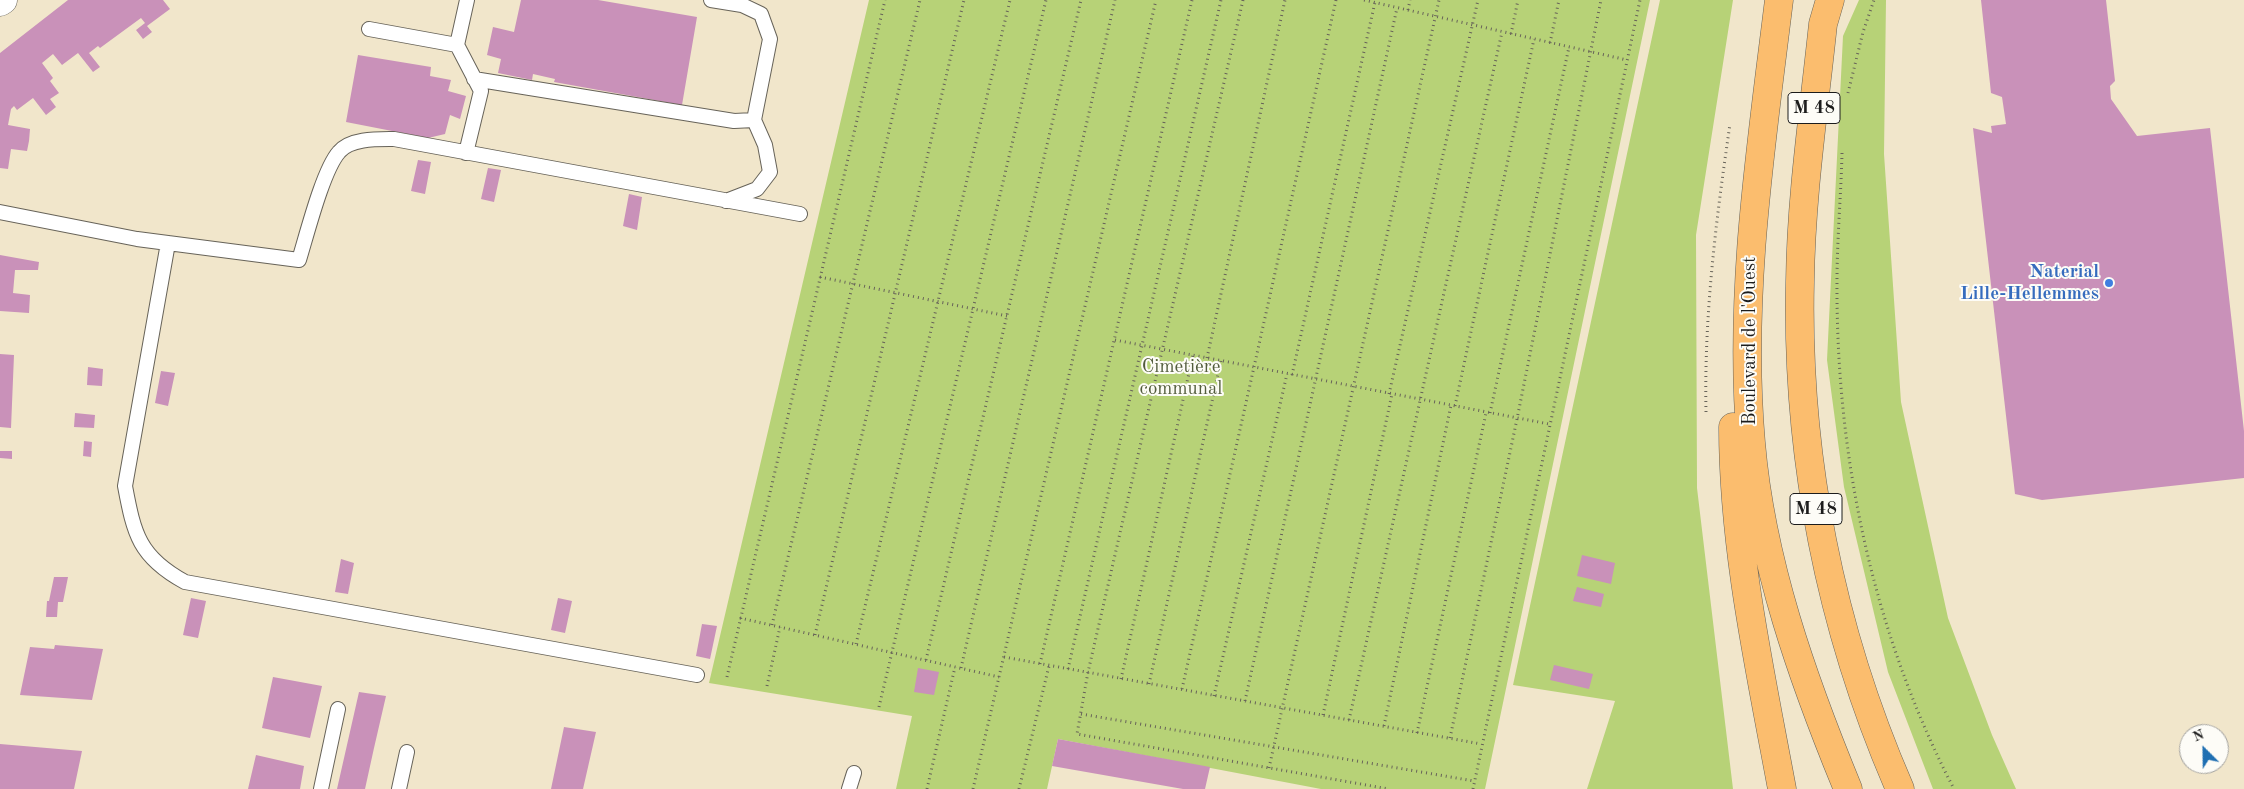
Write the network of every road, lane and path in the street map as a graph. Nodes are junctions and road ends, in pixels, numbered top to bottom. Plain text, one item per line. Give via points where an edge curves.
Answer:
1 (467, 0) edge
2 (711, 0) edge
3 (885, 0) edge
4 (920, 0) edge
5 (964, 0) edge
6 (1010, 0) edge
7 (1046, 0) edge
8 (1081, 0) edge
9 (1115, 0) edge
10 (1156, 0) edge
11 (1192, 0) edge
12 (1220, 0) edge
13 (1243, 0) edge
14 (1285, 0) edge
15 (1336, 0) edge
16 (1364, 0) edge
17 (1410, 0) edge
18 (1439, 0) edge
19 (1478, 0) edge
20 (1518, 0) edge
21 (1559, 0) edge
22 (1601, 0) edge
23 (1640, 0) edge
24 (1779, 0) edge
25 (1372, 1) edge
26 (1397, 8) junction
27 (1825, 8) edge
28 (1408, 10) junction
29 (1435, 16) junction
30 (1472, 25) junction
31 (368, 29) dead end
32 (1502, 32) junction
33 (1511, 34) junction
34 (1534, 39) junction
35 (1550, 43) junction
36 (457, 44) junction
37 (1569, 47) junction
38 (1591, 52) junction
39 (1627, 60) junction
40 (474, 79) junction
41 (754, 120) junction
42 (1842, 146) dead end
43 (466, 153) junction
44 (725, 201) junction
45 (0, 212) edge
46 (800, 214) dead end
47 (168, 243) junction
48 (820, 277) junction
49 (852, 284) junction
50 (896, 292) junction
51 (1746, 294) junction
52 (938, 301) junction
53 (974, 308) junction
54 (1007, 316) junction
55 (1115, 340) junction
56 (1142, 345) junction
57 (1162, 349) junction
58 (1194, 355) junction
59 (1207, 358) junction
60 (1221, 361) junction
61 (1252, 367) junction
62 (1287, 374) junction
63 (1292, 375) junction
64 (1315, 379) junction
65 (1353, 387) junction
66 (1390, 394) junction
67 (1421, 400) junction
68 (1453, 406) junction
69 (1488, 413) junction
70 (1517, 418) junction
71 (1549, 424) junction
72 (740, 618) junction
73 (772, 625) junction
74 (780, 627) junction
75 (816, 635) junction
76 (856, 644) junction
77 (892, 652) junction
78 (1004, 657) junction
79 (926, 660) junction
80 (1040, 664) junction
81 (1049, 666) junction
82 (955, 667) junction
83 (961, 668) junction
84 (1068, 669) junction
85 (1088, 672) junction
86 (697, 675) dead end
87 (726, 677) dead end
88 (999, 677) junction
89 (1121, 679) junction
90 (1149, 684) junction
91 (767, 686) dead end
92 (1182, 689) junction
93 (1214, 696) junction
94 (1245, 701) junction
95 (880, 708) dead end
96 (1283, 708) junction
97 (338, 709) dead end
98 (1081, 714) junction
99 (1323, 715) junction
100 (1349, 720) junction
101 (1384, 726) junction
102 (1417, 733) junction
103 (1450, 738) junction
104 (1481, 744) junction
105 (1274, 747) junction
106 (407, 752) dead end
107 (1269, 768) junction
108 (854, 773) dead end
109 (1474, 781) junction
110 (320, 789) edge
111 (399, 789) edge
112 (849, 789) edge
113 (927, 789) edge
114 (973, 789) edge
115 (1019, 789) edge
116 (1389, 789) edge
117 (1473, 789) edge
118 (1782, 789) edge
119 (1848, 789) edge
120 (1900, 789) edge
121 (1954, 789) edge

1 - 36 lane
2 - 41 lane via 742,5 761,14 770,39
3 - 48 path
4 - 49 path
5 - 50 path
6 - 52 path
7 - 53 path
8 - 54 path
9 - 83 path
10 - 78 path
11 - 55 path
12 - 56 path
13 - 57 path
14 - 59 path
15 - 61 path
16 - 25 path
17 - 28 path
18 - 29 path
19 - 30 path
20 - 33 path
21 - 35 path
22 - 38 path
23 - 39 path
24 - 51 main road, Boulevard de l'Ouest / M 48
25 - 26 path
25 - 63 path
26 - 28 path
26 - 64 path
27 - 120 main road, M 48 via 1802,227 1803,414 1819,529 1833,592 1866,706
28 - 29 path
29 - 30 path
29 - 65 path
30 - 32 path
30 - 66 path
31 - 36 lane
32 - 33 path
32 - 67 path
33 - 34 path
34 - 35 path
34 - 68 path
35 - 37 path
36 - 40 lane
37 - 38 path
37 - 69 path
38 - 39 path
38 - 70 path
39 - 71 path
40 - 41 lane via 734,121
40 - 43 lane via 481,91
41 - 44 lane via 765,145 770,172 757,189
42 - 121 path via 1838,330 1844,427 1854,488 1874,580 1902,671
43 - 44 lane
43 - 47 lane via 394,139 365,139 340,150 327,174 299,260
44 - 46 lane
45 - 47 lane
47 - 86 lane via 124,486 132,525 146,552 165,571 185,582
48 - 49 path
48 - 72 path
49 - 50 path
49 - 73 path
50 - 52 path
50 - 75 path
51 - 118 main road via 1733,377 1735,494 1746,595
51 - 119 main road, Boulevard de l'Ouest / M 48 via 1746,376 1751,445 1768,546 1808,685
52 - 53 path
52 - 76 path
53 - 54 path
53 - 77 path
54 - 79 path
55 - 56 path
55 - 80 path
56 - 57 path
56 - 84 path
57 - 58 path
57 - 85 path
58 - 59 path
58 - 89 path
59 - 60 path
60 - 61 path
60 - 90 path
61 - 62 path
61 - 92 path
62 - 63 path
62 - 93 path
63 - 64 path
64 - 65 path
64 - 94 path
65 - 66 path
65 - 96 path
66 - 67 path
66 - 99 path
67 - 68 path
67 - 100 path
68 - 69 path
68 - 101 path
69 - 70 path
69 - 102 path
70 - 71 path
70 - 103 path
71 - 104 path
72 - 73 path
72 - 87 path
73 - 74 path
74 - 75 path
74 - 91 path
75 - 76 path
76 - 77 path
77 - 79 path
77 - 95 path
78 - 80 path
78 - 88 path
79 - 82 path
80 - 81 path
81 - 84 path
81 - 115 path
82 - 83 path
82 - 113 path
83 - 88 path
84 - 85 path
85 - 89 path
85 - 98 path
88 - 114 path
89 - 90 path
90 - 92 path
92 - 93 path
93 - 94 path
94 - 96 path
96 - 99 path
96 - 105 path
97 - 110 lane
98 - 105 path
98 - 107 path via 1077,734
99 - 100 path
100 - 101 path
101 - 102 path
102 - 103 path
103 - 104 path
104 - 109 path
105 - 107 path
105 - 109 path
106 - 111 lane
107 - 116 path
108 - 112 lane
109 - 117 path

